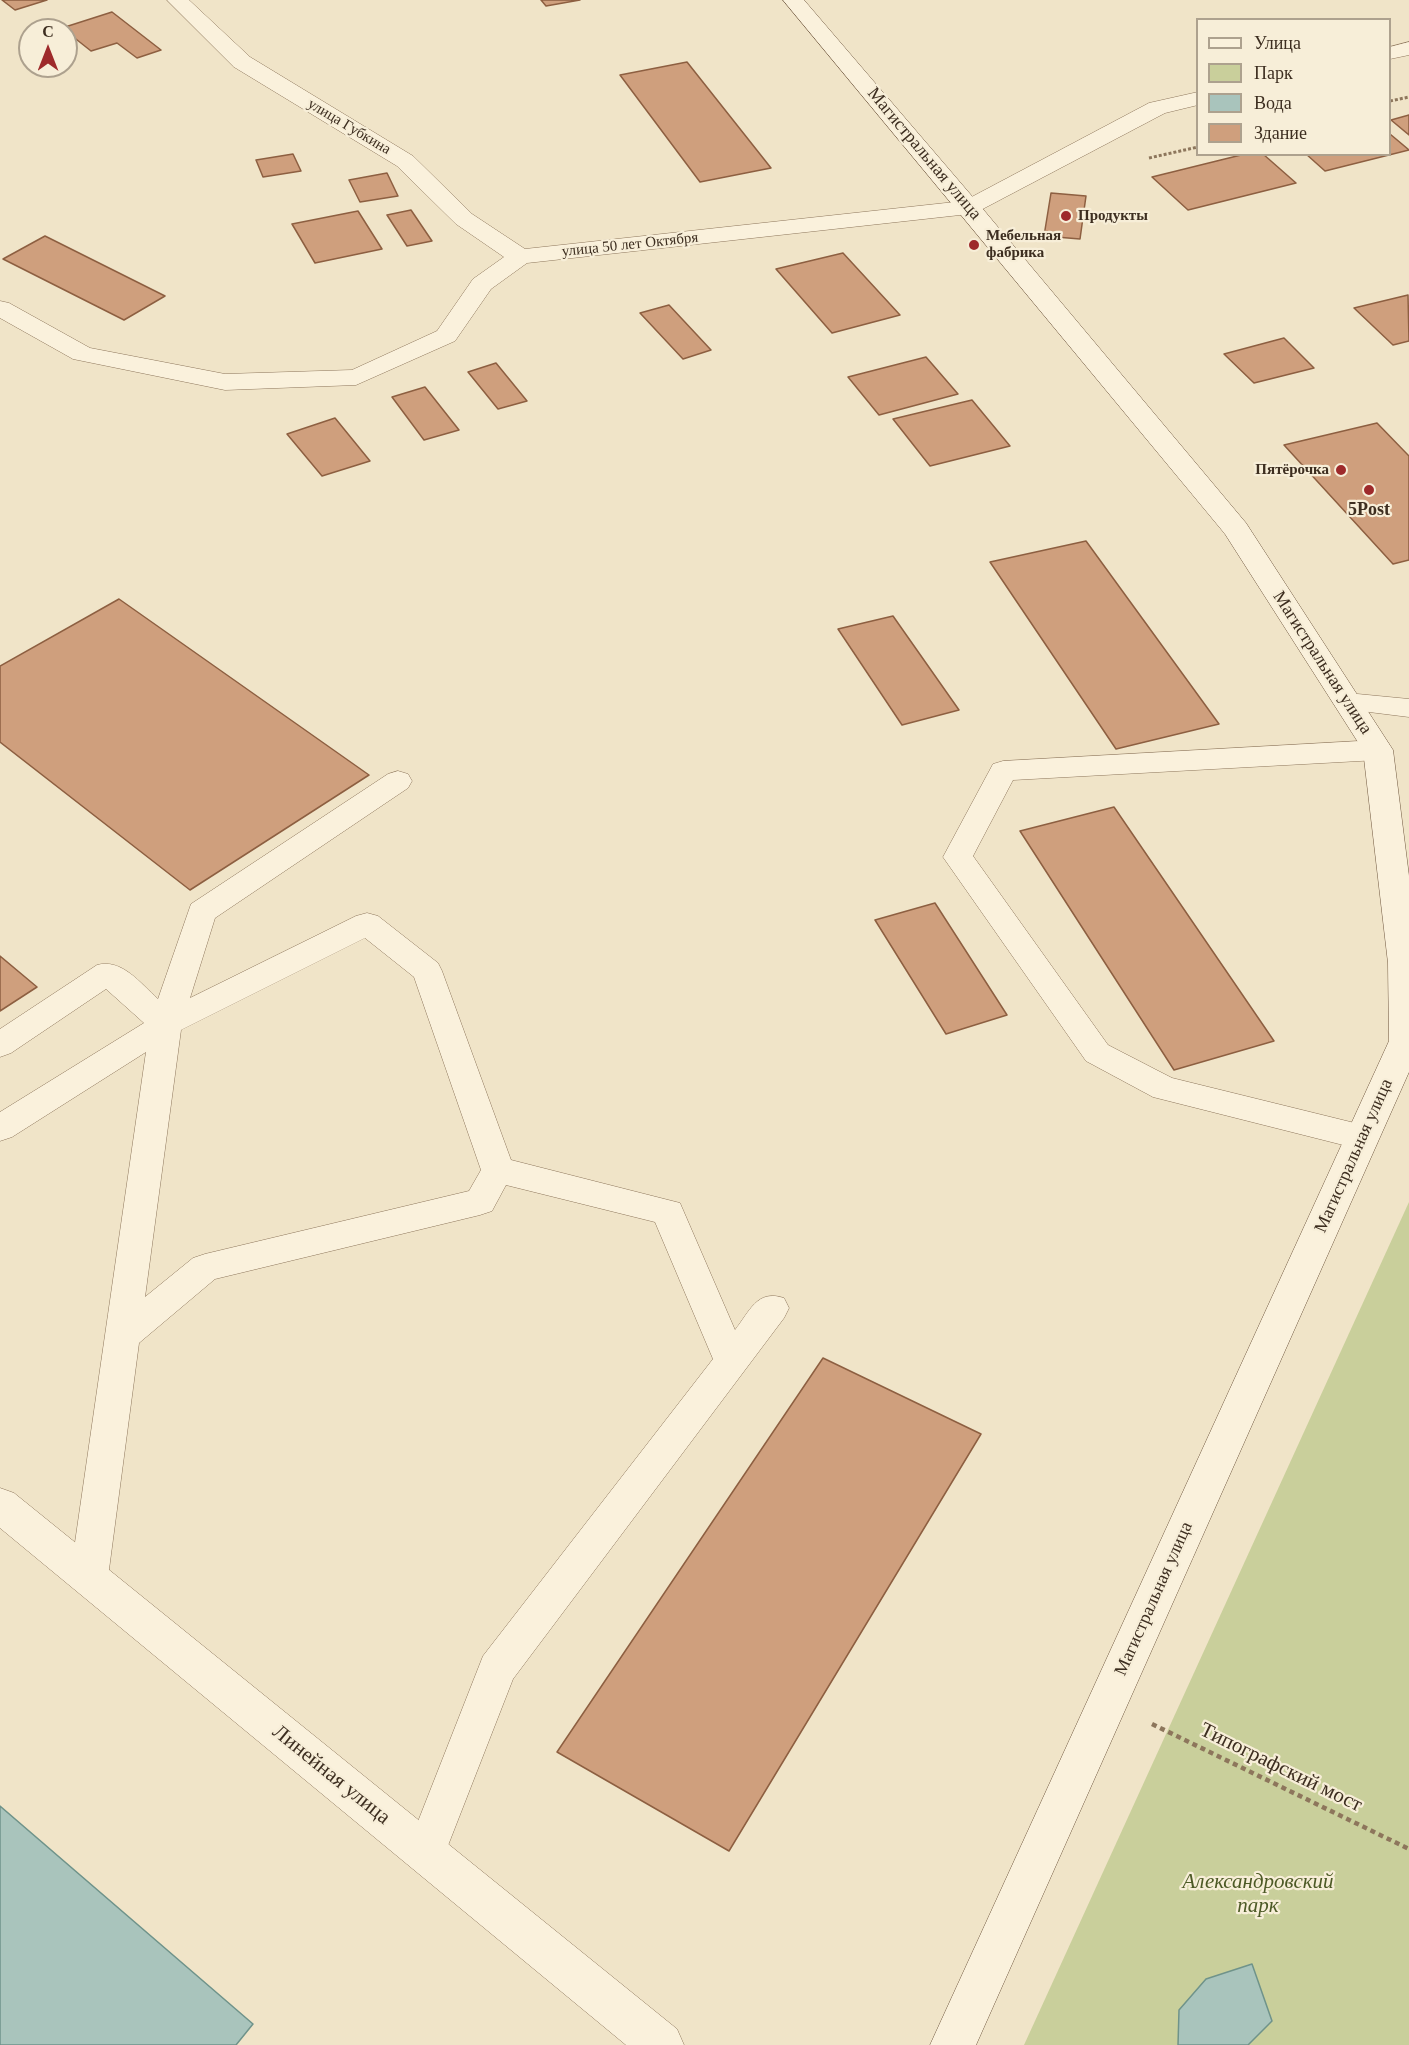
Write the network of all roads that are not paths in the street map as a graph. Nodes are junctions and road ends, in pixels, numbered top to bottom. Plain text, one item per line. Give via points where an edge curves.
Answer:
1 (177, 0) edge
2 (794, 0) edge
3 (1409, 48) edge
4 (1391, 52) edge
5 (1196, 98) edge
6 (969, 207) junction
7 (520, 257) junction
8 (0, 308) edge
9 (1347, 702) junction
10 (1409, 708) edge
11 (1378, 750) junction
12 (398, 781) dead end
13 (166, 1024) junction
14 (0, 1045) edge
15 (0, 1128) edge
16 (1363, 1137) junction
17 (498, 1170) junction
18 (772, 1308) dead end
19 (123, 1336) junction
20 (731, 1361) junction
21 (0, 1505) edge
22 (89, 1577) junction
23 (426, 1852) junction
24 (662, 2045) edge
25 (952, 2045) edge

1 - 7 street, улица Губкина via 242,62 405,161 464,219
2 - 6 street, Магистральная улица
3 - 4 street
5 - 6 street, улица 50 лет Октября via 1157,108
6 - 7 street, улица 50 лет Октября
6 - 9 street, Магистральная улица via 1236,529
7 - 8 street, улица 50 лет Октября via 482,284 446,336 356,377 225,382 82,354
9 - 10 lane
9 - 11 street, Магистральная улица
11 - 16 street, Магистральная улица via 1404,963 1406,1041
11 - 16 lane via 1003,771 958,857 1097,1053 1164,1088
12 - 13 lane via 202,912
13 - 14 lane via 108,973
13 - 15 lane
13 - 17 lane via 367,924 427,971
13 - 19 lane
16 - 25 street, Магистральная улица
17 - 19 lane via 480,1202 205,1268
17 - 20 lane via 668,1212
18 - 20 lane
19 - 22 lane
20 - 23 lane via 497,1669
21 - 22 street, Линейная улица
22 - 23 street, Линейная улица
23 - 24 street, Линейная улица

